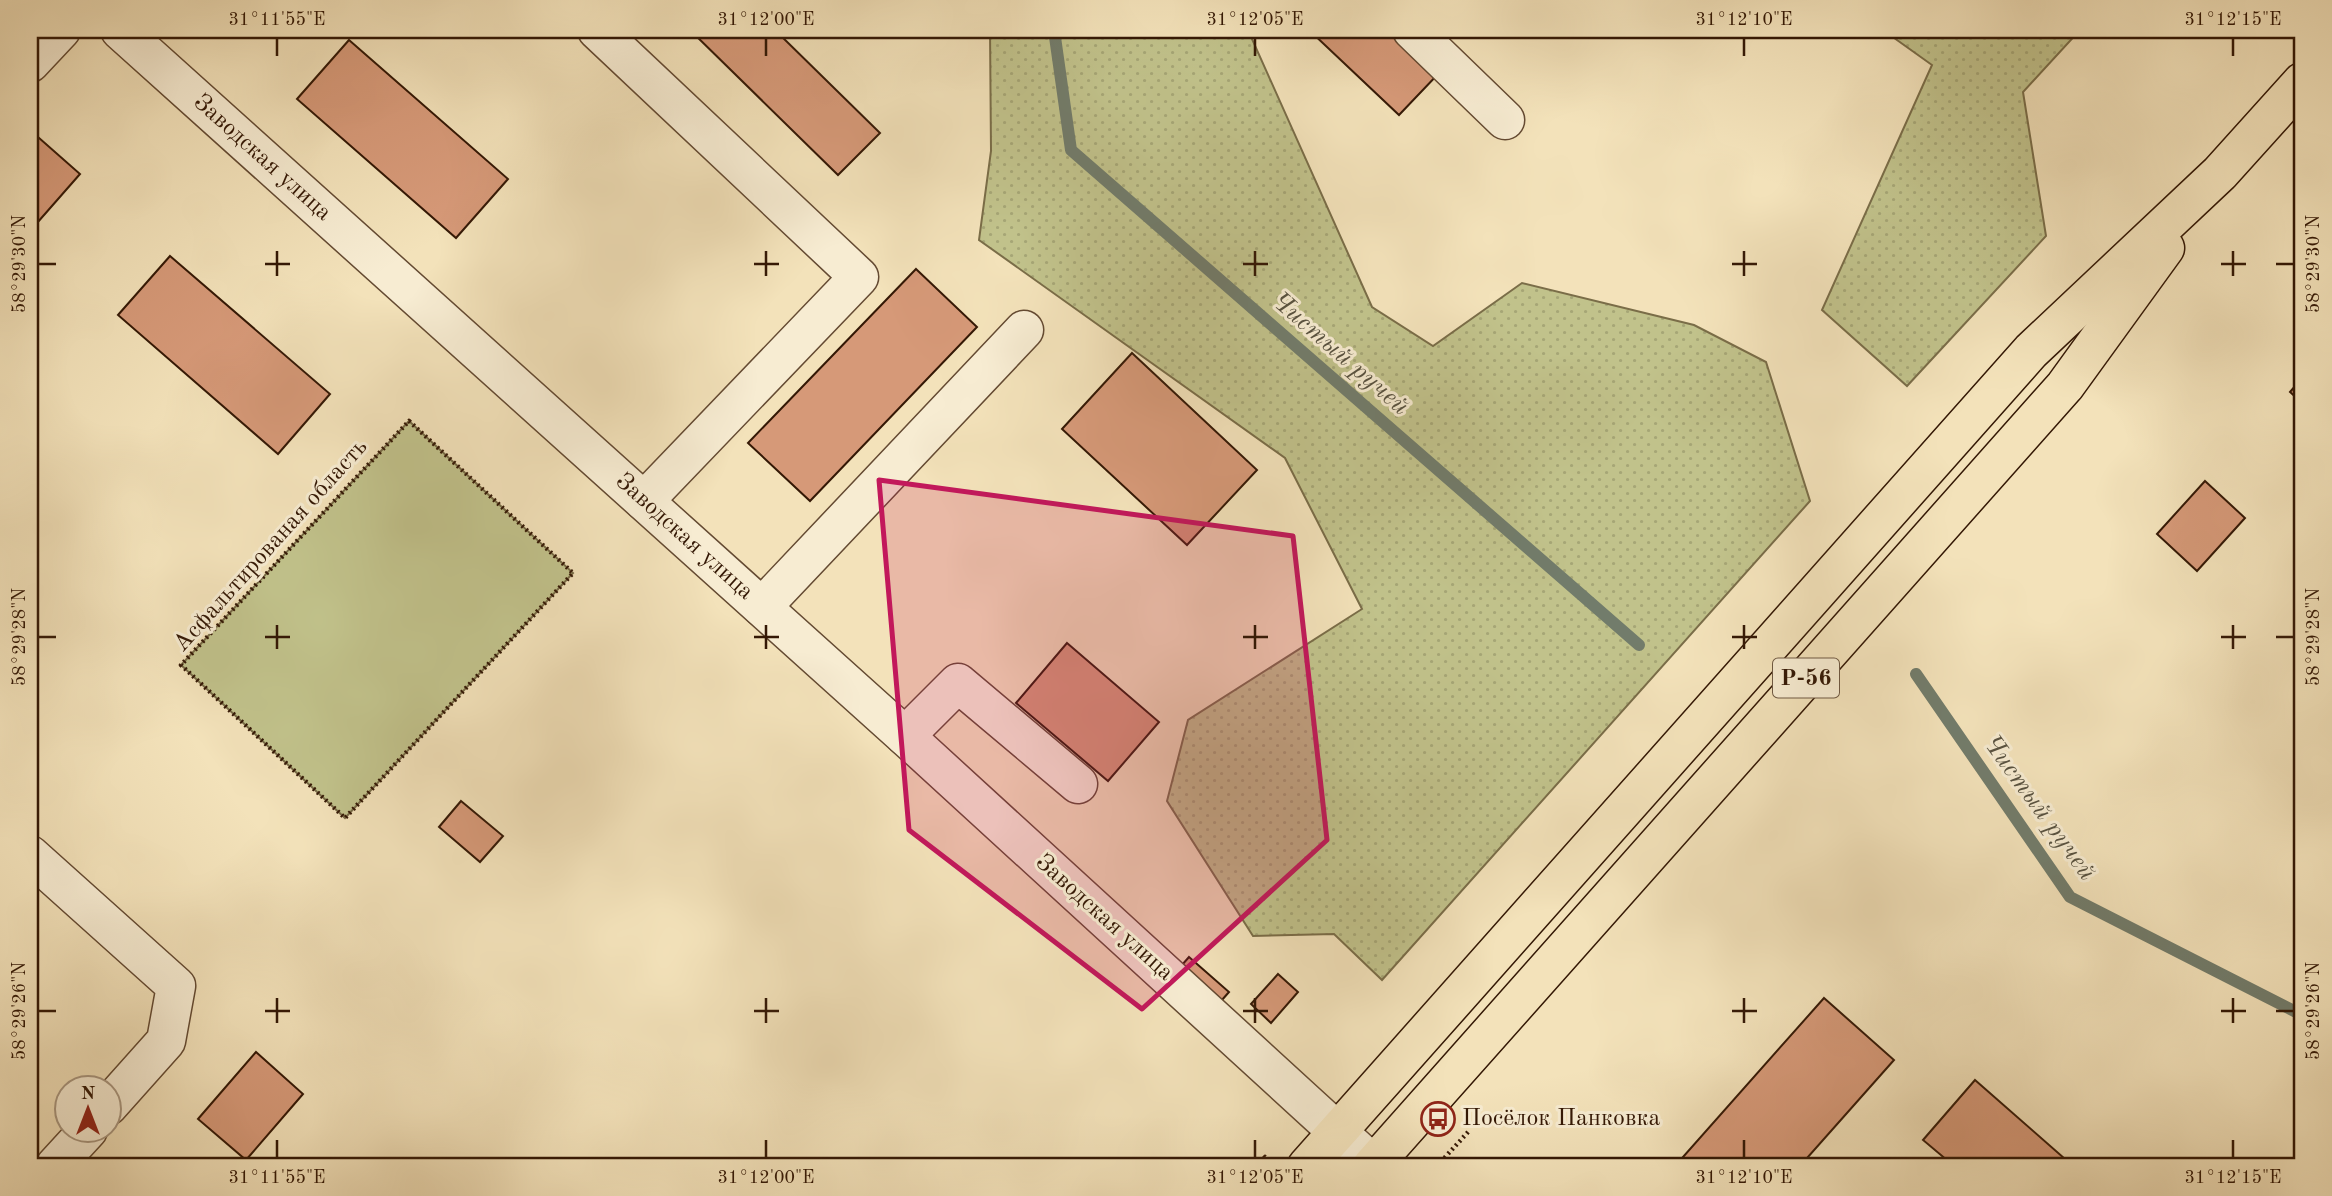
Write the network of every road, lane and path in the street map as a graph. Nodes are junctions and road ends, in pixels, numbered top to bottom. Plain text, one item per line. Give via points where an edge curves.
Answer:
1 (61, 30) edge
2 (120, 30) edge
3 (597, 30) edge
4 (1412, 30) edge
5 (30, 63) edge
6 (2302, 82) edge
7 (1505, 120) dead end
8 (2220, 173) junction
9 (1024, 330) dead end
10 (644, 501) junction
11 (573, 573) joint
12 (762, 607) junction
13 (905, 736) junction
14 (1078, 784) dead end
15 (30, 855) edge
16 (122, 1090) edge
17 (1469, 1131) dead end
18 (1338, 1132) junction
19 (75, 1144) edge
20 (55, 1166) edge
21 (1307, 1166) edge
22 (1374, 1166) edge
23 (1437, 1166) edge

1 - 5 street
2 - 10 street, Заводская улица
3 - 10 street via 859,277
4 - 7 street
6 - 8 main road, Р-56
8 - 18 main road, Р-56 via 2031,351
8 - 22 main road, Р-56 via 2065,386
9 - 12 street
10 - 12 street, Заводская улица
11 - 11 path, Асфальтированая область via 345,818 181,665 409,421
12 - 13 street, Заводская улица
13 - 14 street via 958,683
13 - 18 street, Заводская улица
15 - 16 street via 176,986 166,1041
17 - 23 path
18 - 21 main road, Р-56
18 - 22 street, Заводская улица
19 - 20 street

